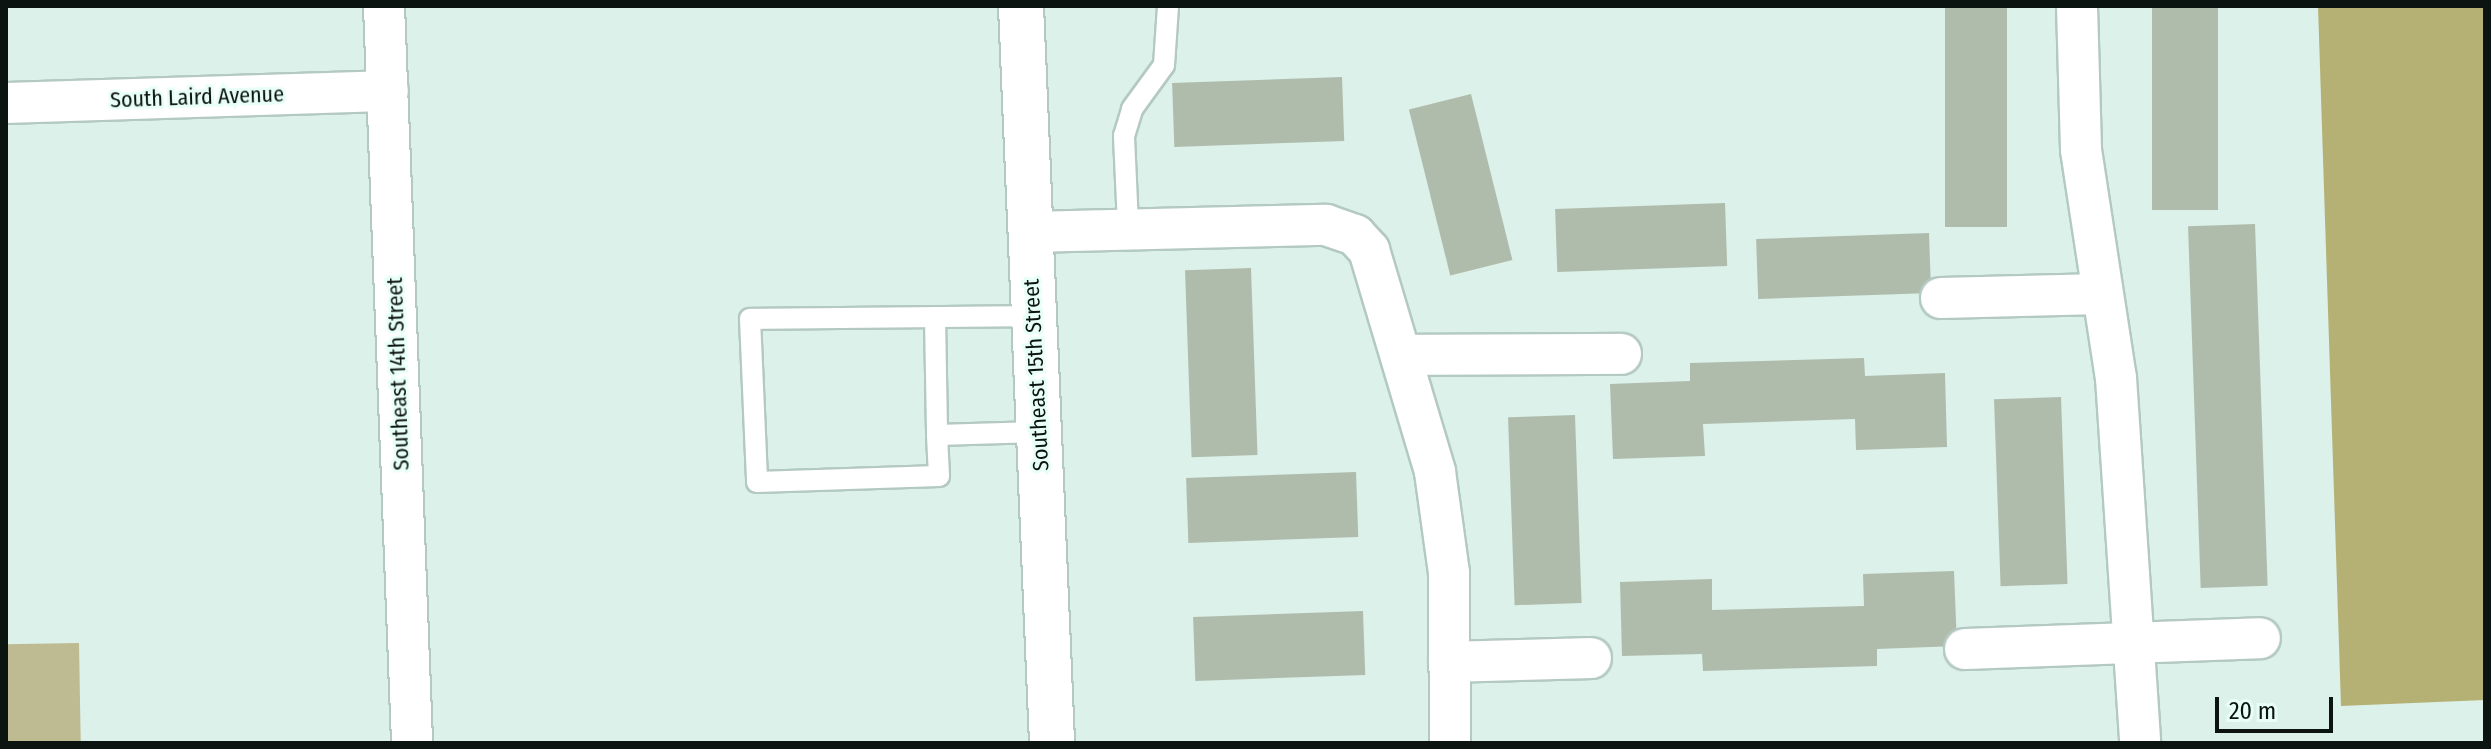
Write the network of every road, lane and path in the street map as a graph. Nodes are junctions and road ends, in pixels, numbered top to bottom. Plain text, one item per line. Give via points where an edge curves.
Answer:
1 (384, 6) edge
2 (1021, 6) edge
3 (1168, 6) edge
4 (2077, 6) edge
5 (388, 91) junction
6 (6, 103) edge
7 (1128, 225) junction
8 (1030, 232) junction
9 (2101, 294) junction
10 (1941, 298) dead end
11 (1032, 316) junction
12 (935, 317) junction
13 (1621, 354) dead end
14 (1402, 355) junction
15 (1038, 432) junction
16 (937, 435) junction
17 (2260, 638) dead end
18 (2135, 642) junction
19 (1965, 649) dead end
20 (1591, 658) dead end
21 (1449, 662) junction
22 (412, 743) edge
23 (1052, 743) edge
24 (1450, 743) edge
25 (2140, 743) edge

1 - 5 street, Southeast 14th Street
2 - 8 main road, Southeast 15th Street
3 - 7 lane via 1164,65 1132,109 1124,136
4 - 9 street via 2081,150
5 - 6 street, South Laird Avenue
5 - 22 street, Southeast 14th Street
7 - 8 street
7 - 14 street via 1343,229 1380,270
8 - 11 main road, Southeast 15th Street
9 - 10 street
9 - 18 street via 2116,378
11 - 12 lane
11 - 15 main road, Southeast 15th Street
12 - 16 lane
12 - 16 lane via 750,319 757,482 939,476
13 - 14 street
14 - 21 street via 1435,472 1449,573
15 - 16 lane
15 - 23 main road, Southeast 15th Street
17 - 18 street
18 - 19 street
18 - 25 street
20 - 21 street
21 - 24 street

